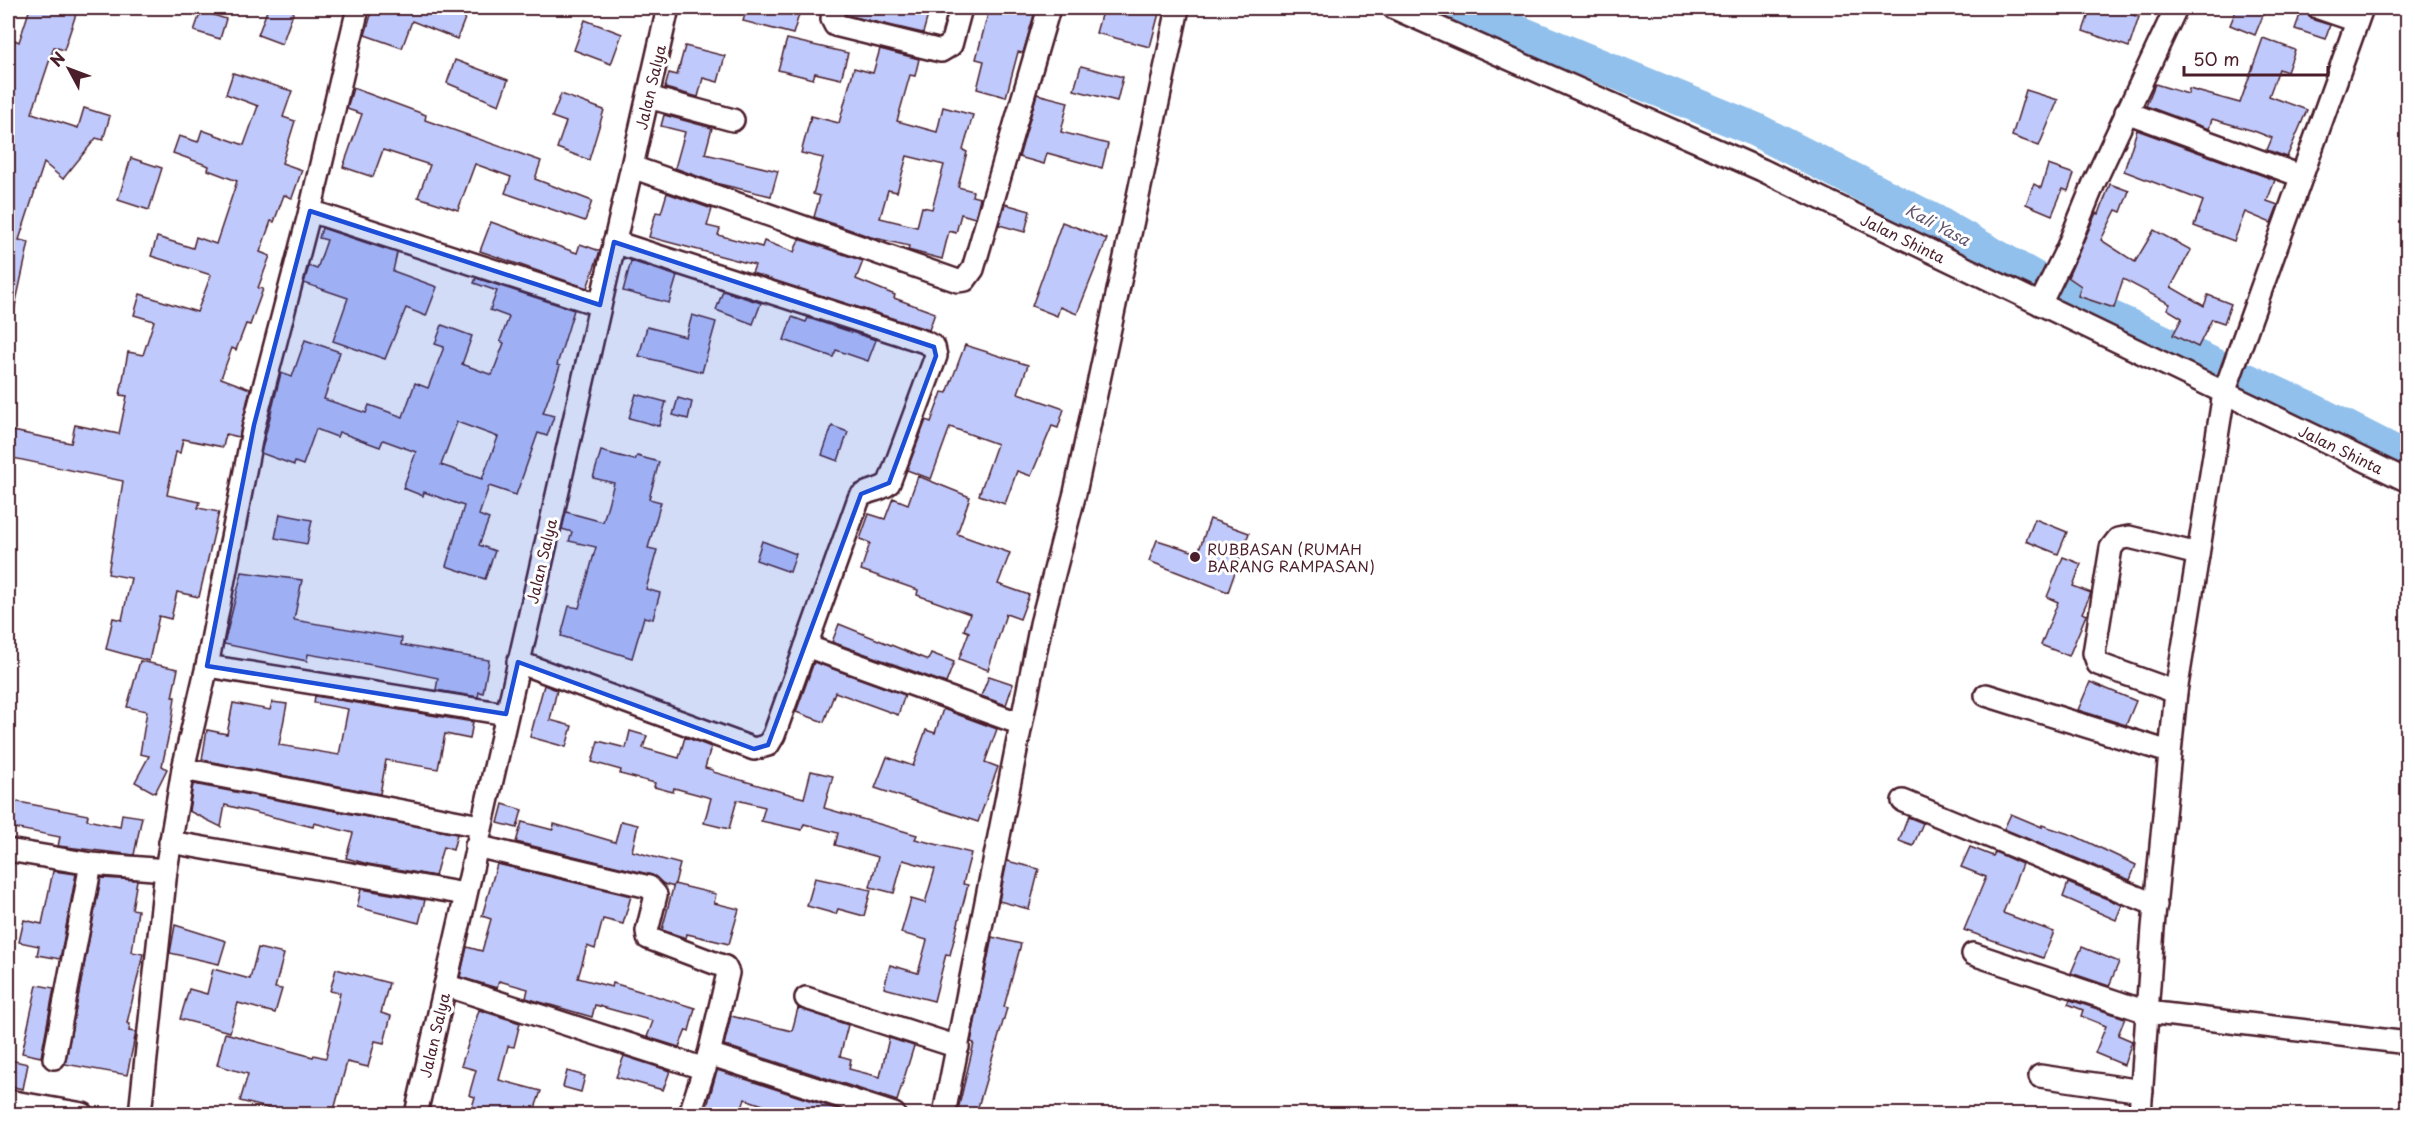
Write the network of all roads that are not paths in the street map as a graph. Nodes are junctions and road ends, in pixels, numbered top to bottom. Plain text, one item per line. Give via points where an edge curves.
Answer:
1 (358, 8) edge
2 (668, 8) edge
3 (834, 8) edge
4 (961, 8) edge
5 (1049, 8) edge
6 (1178, 8) edge
7 (1394, 8) edge
8 (2176, 8) edge
9 (2319, 8) edge
10 (2359, 14) edge
11 (648, 97) junction
12 (2126, 112) junction
13 (733, 120) dead end
14 (632, 166) junction
15 (2301, 176) junction
16 (310, 211) junction
17 (614, 242) junction
18 (2044, 294) junction
19 (600, 305) junction
20 (2228, 382) junction
21 (2408, 481) edge
22 (2198, 554) junction
23 (806, 646) junction
24 (518, 662) junction
25 (207, 666) junction
26 (2176, 692) junction
27 (1986, 695) dead end
28 (506, 714) junction
29 (1021, 724) junction
30 (2169, 752) junction
31 (183, 769) junction
32 (1903, 801) dead end
33 (478, 836) junction
34 (170, 842) junction
35 (8, 850) edge
36 (91, 864) junction
37 (166, 870) junction
38 (465, 894) junction
39 (2156, 905) junction
40 (1973, 954) dead end
41 (445, 985) junction
42 (806, 998) dead end
43 (2147, 1012) junction
44 (2408, 1043) edge
45 (958, 1047) junction
46 (54, 1058) dead end
47 (707, 1062) junction
48 (2040, 1076) dead end
49 (2142, 1091) junction
50 (8, 1101) edge
51 (83, 1114) edge
52 (140, 1114) edge
53 (416, 1114) edge
54 (690, 1114) edge
55 (894, 1114) edge
56 (944, 1114) edge
57 (2140, 1114) edge

1 - 16 street
2 - 11 street, Jalan Salya
3 - 4 street via 835,25 941,51 951,45
5 - 14 street via 973,269 965,280 958,281
6 - 29 street via 1075,493 1041,624
7 - 18 street, Jalan Shinta
8 - 12 street
9 - 10 street
10 - 15 street
11 - 13 street
11 - 14 street, Jalan Salya
12 - 15 street
12 - 18 street
14 - 17 street, Jalan Salya
15 - 20 street
16 - 19 street
16 - 25 street via 254,424
17 - 19 street, Jalan Salya
17 - 23 street via 925,342 936,351 889,483 859,498
18 - 20 street, Jalan Shinta
19 - 24 street, Jalan Salya
20 - 21 street, Jalan Shinta
20 - 22 street
22 - 26 street
22 - 26 street via 2129,537 2118,539 2112,548 2094,653 2098,664
23 - 24 street via 774,735 763,748
23 - 29 street
24 - 28 street, Jalan Salya
25 - 28 street
25 - 31 street
26 - 30 street
27 - 30 street
28 - 33 street, Jalan Salya
29 - 45 street
30 - 39 street
31 - 33 street
31 - 34 street
32 - 39 street
33 - 38 street, Jalan Salya
33 - 47 street via 653,889 656,895 648,938 715,962 728,973
34 - 37 street
34 - 38 street
35 - 36 street
36 - 37 street
36 - 46 street
37 - 52 street
38 - 41 street, Jalan Salya
39 - 43 street
40 - 43 street
41 - 47 street
41 - 53 street, Jalan Salya
42 - 45 street
43 - 44 street
43 - 49 street
45 - 56 street
47 - 54 street
47 - 55 street
48 - 49 street
49 - 57 street
50 - 51 street

